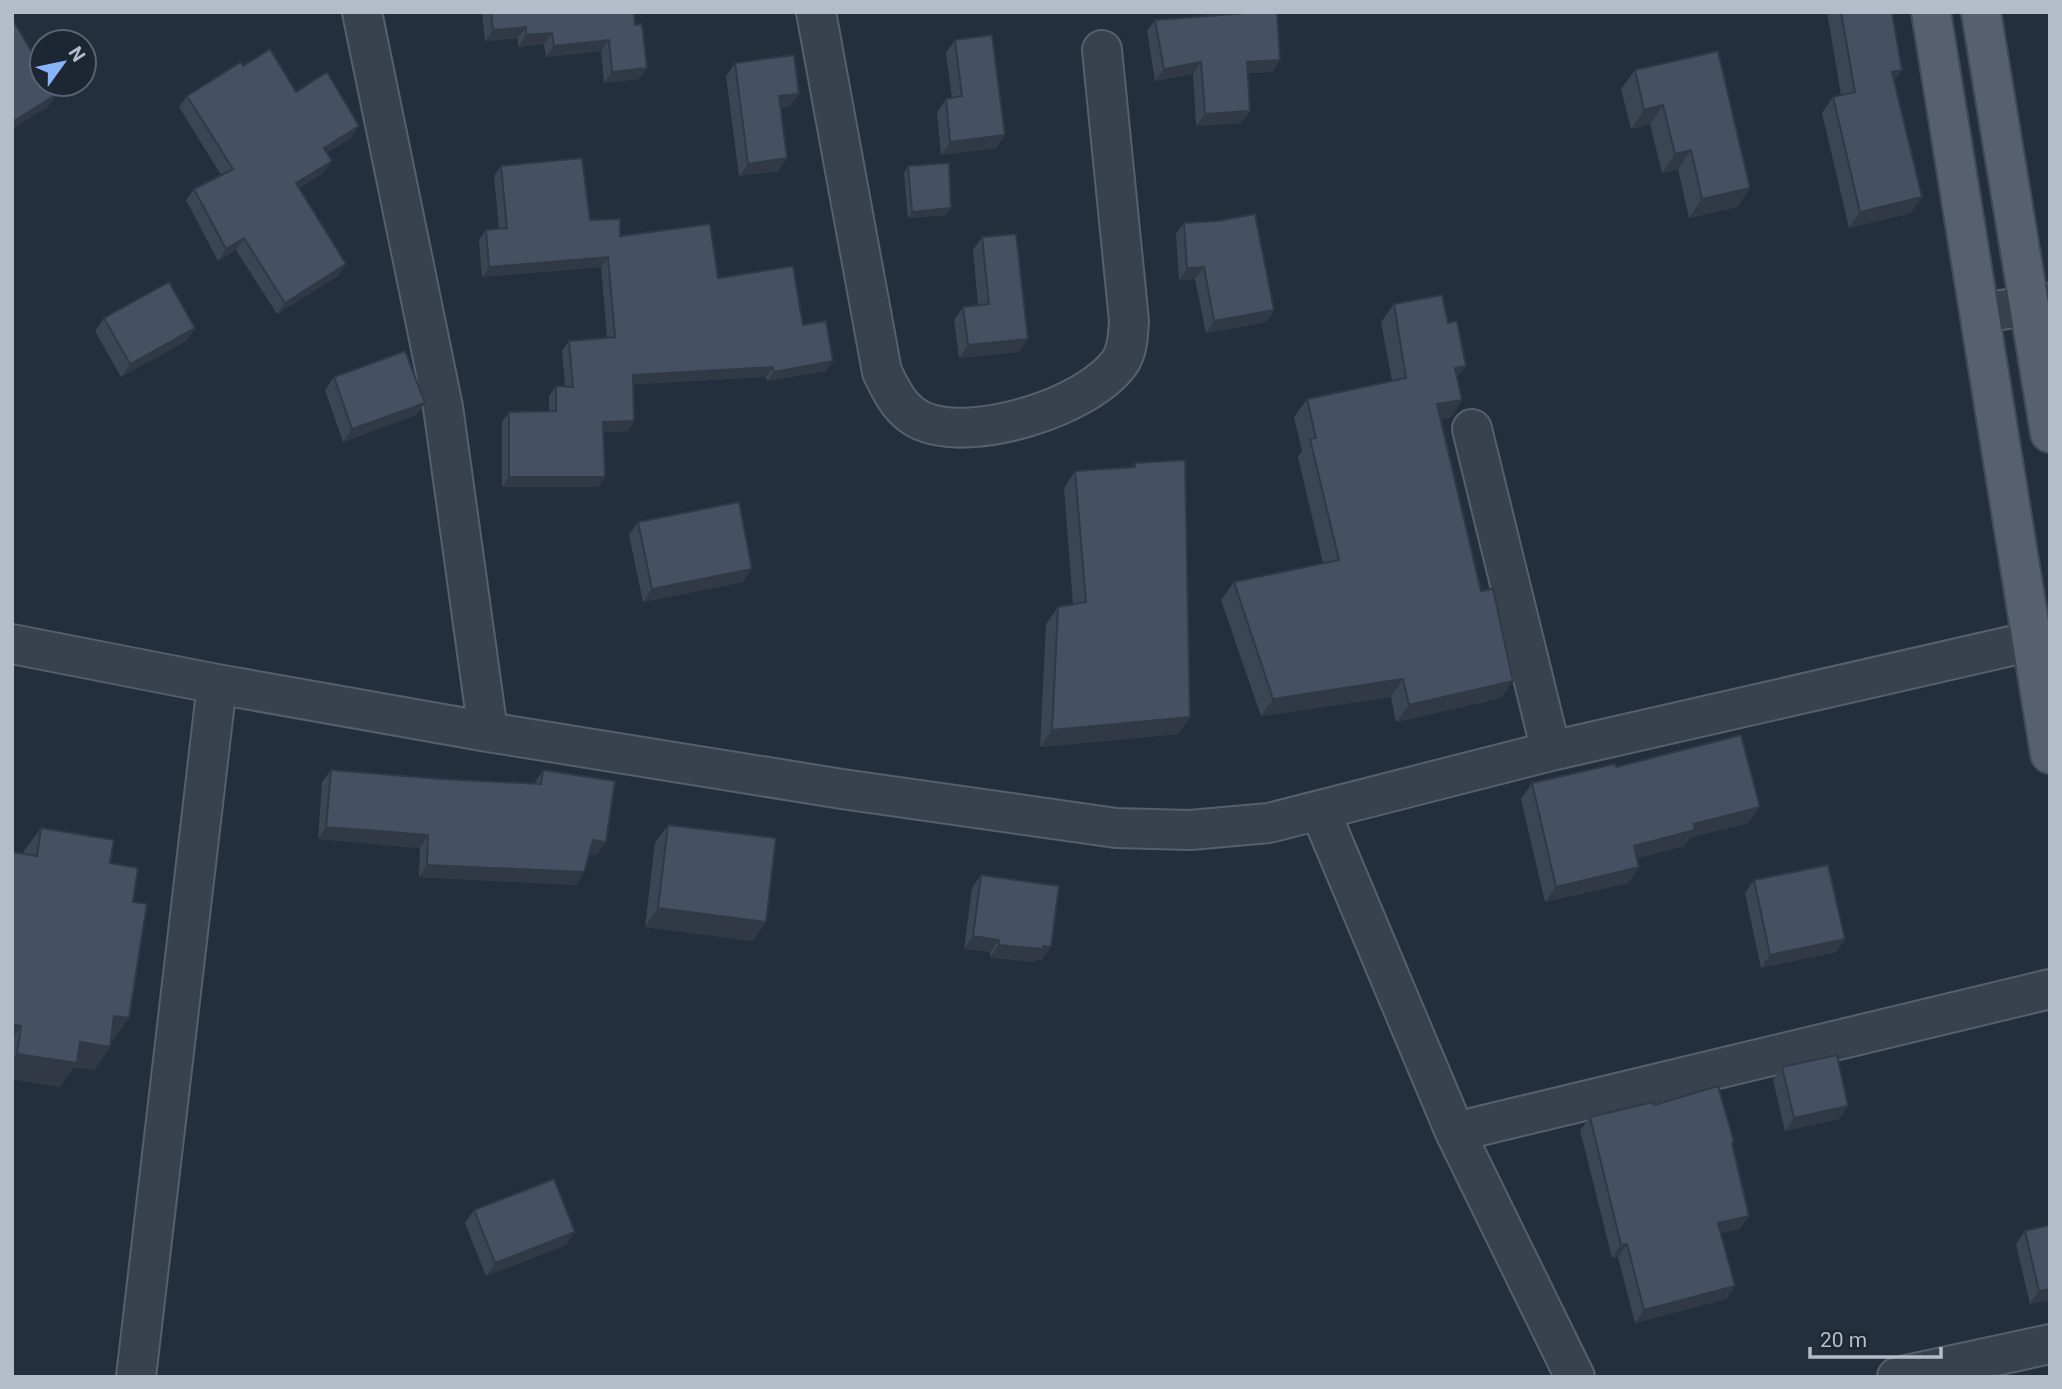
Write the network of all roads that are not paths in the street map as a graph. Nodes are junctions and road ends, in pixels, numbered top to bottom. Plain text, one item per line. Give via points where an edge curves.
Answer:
1 (362, 12) edge
2 (816, 12) edge
3 (1931, 12) edge
4 (1980, 12) edge
5 (1102, 50) dead end
6 (2039, 304) edge
7 (1980, 313) junction
8 (1472, 429) dead end
9 (2050, 433) edge
10 (2041, 639) edge
11 (12, 644) edge
12 (217, 684) junction
13 (488, 732) junction
14 (1551, 751) junction
15 (2050, 754) edge
16 (1320, 811) junction
17 (2050, 989) edge
18 (1455, 1132) junction
19 (2050, 1344) edge
20 (136, 1377) edge
21 (1575, 1377) edge
22 (1897, 1377) edge

1 - 13 street via 443,407
2 - 5 street via 882,372 898,403 922,421 956,429 990,427 1067,401 1106,378 1125,351 1129,321
3 - 7 main road
4 - 6 main road
6 - 7 street
6 - 9 main road
7 - 10 main road
8 - 14 street
10 - 14 street
10 - 15 main road
11 - 12 street
12 - 13 street
12 - 20 street
13 - 16 street via 1116,828 1190,830 1269,823
14 - 16 street
16 - 18 street
17 - 18 street
18 - 21 street
19 - 22 street

